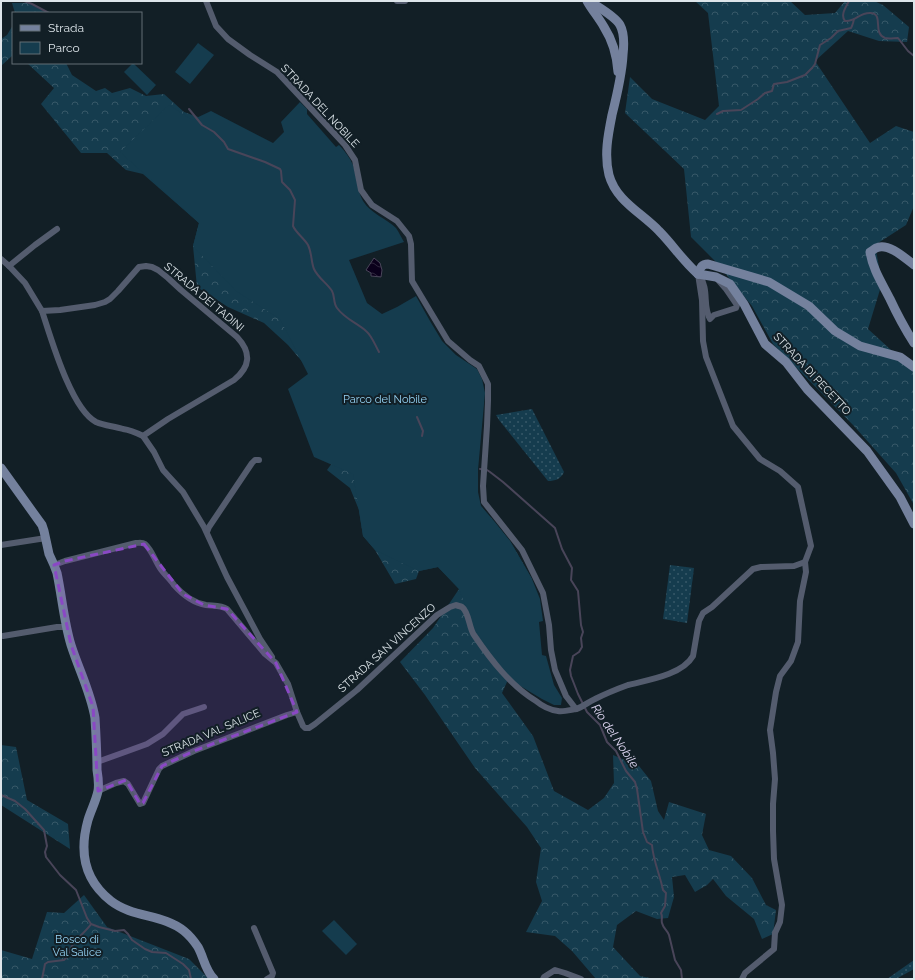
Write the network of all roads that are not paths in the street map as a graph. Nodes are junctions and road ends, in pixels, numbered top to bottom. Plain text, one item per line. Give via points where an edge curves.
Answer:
1 (206, 1) edge
2 (396, 1) edge
3 (405, 1) edge
4 (588, 1) edge
5 (619, 81) junction
6 (57, 229) dead end
7 (1, 259) edge
8 (914, 265) edge
9 (9, 266) junction
10 (698, 274) junction
11 (716, 277) junction
12 (42, 311) junction
13 (914, 343) edge
14 (914, 367) edge
15 (143, 436) junction
16 (259, 460) dead end
17 (1, 468) edge
18 (914, 524) edge
19 (207, 532) junction
20 (46, 538) junction
21 (1, 545) edge
22 (806, 562) junction
23 (54, 565) junction
24 (66, 627) junction
25 (3, 636) dead end
26 (276, 663) junction
27 (204, 707) dead end
28 (581, 707) junction
29 (297, 712) junction
30 (97, 762) junction
31 (98, 791) junction
32 (254, 928) dead end
33 (214, 979) edge
34 (267, 979) edge
35 (543, 979) edge
36 (581, 979) edge
37 (742, 979) edge

1 - 28 street, STRADA DEL NOBILE via 216,26 228,39 277,72 345,145 355,160 366,197 372,205 398,221 409,236 412,281 448,341 479,366 488,384 484,502 522,550 542,592 555,670 566,696
2 - 3 street
4 - 5 street via 611,41
4 - 5 street via 620,24 624,50
5 - 10 street via 606,158 613,186 623,199 660,231
6 - 9 street
7 - 9 street
8 - 13 street via 889,248 876,248 870,252 875,272
9 - 12 street via 25,283
10 - 11 street, STRADA DI PECETTO
10 - 11 street via 704,281 707,314 710,319 714,315 736,308 737,305
10 - 14 street via 700,267 708,264 769,282 809,306 834,331 860,346 900,357
10 - 22 street via 706,357 733,426 760,459 780,471 798,487 811,546
11 - 18 street, STRADA DI PECETTO via 730,284 744,304 765,344 786,362 807,389 867,451 900,497
12 - 15 street via 68,384 86,414 97,423
12 - 15 street, STRADA DEI TADINI via 105,302 139,267 146,266 158,270 168,278 243,344 247,360 241,374
15 - 19 street via 163,470 182,492
16 - 19 street via 252,463
17 - 20 street via 42,525
19 - 26 street via 227,577 260,639
20 - 21 street
20 - 23 street
22 - 28 street, STRADA SAN VINCENZO via 794,566 753,569 703,613 699,621 693,656 684,666 664,676 607,693
22 - 37 street via 800,601 798,642 791,661 780,676 770,730 775,779 772,831 782,905 780,922 775,933 774,949 745,973
23 - 24 street
23 - 26 street, STRADA SAN VINCENZO via 136,543 144,544 180,591 204,605 227,609 265,654
24 - 25 street
24 - 30 street via 93,707
26 - 29 street, STRADA SAN VINCENZO via 288,684
27 - 30 street, STRADA VAL SALICE via 183,714 163,734 147,744
28 - 29 street, STRADA SAN VINCENZO via 558,712 524,694 489,657 472,633 465,611 456,605 436,615 357,690 315,724 305,728
29 - 31 street, STRADA VAL SALICE via 194,751 162,766 143,804 140,804 124,781
30 - 31 street
31 - 33 street via 88,818 84,842 87,868 94,884 122,909 159,919 183,931 198,947
32 - 34 street via 273,973
35 - 36 street via 555,970

